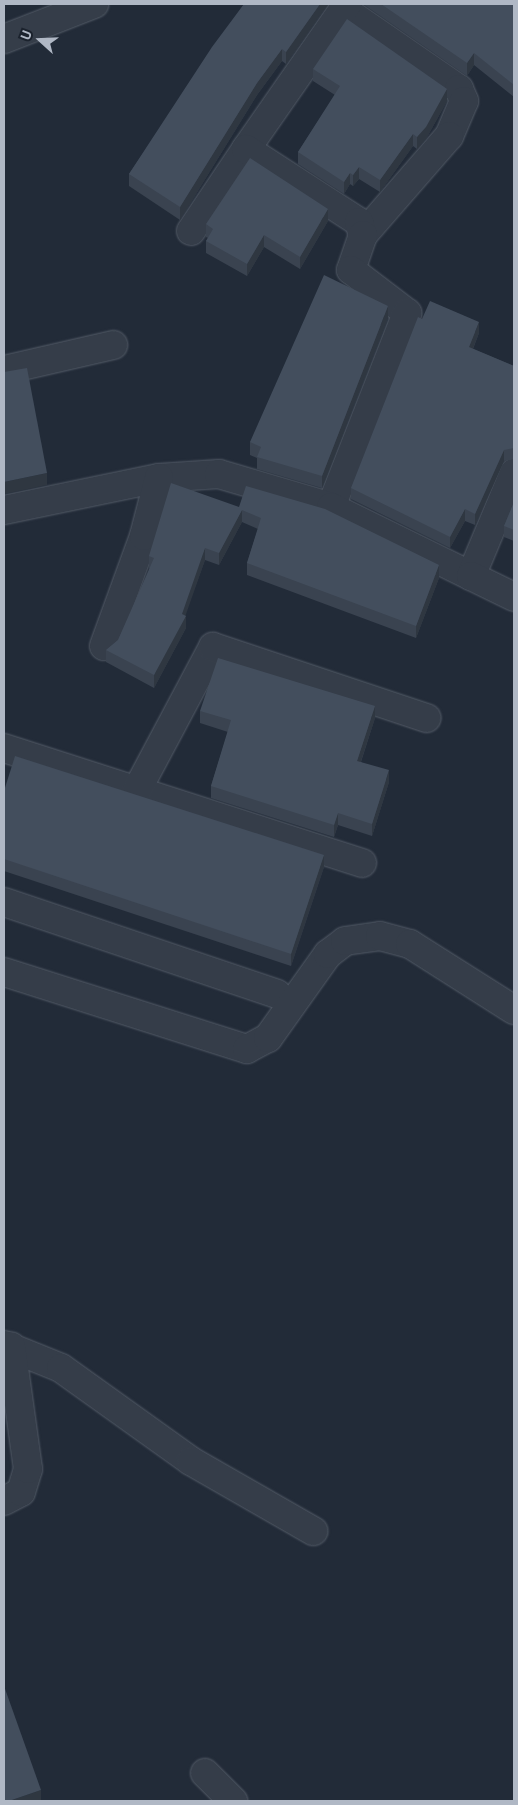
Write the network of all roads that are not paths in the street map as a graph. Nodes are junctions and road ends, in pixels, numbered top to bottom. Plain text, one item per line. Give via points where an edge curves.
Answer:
1 (94, 4) edge
2 (345, 7) edge
3 (4, 40) edge
4 (246, 149) junction
5 (191, 231) dead end
6 (363, 235) junction
7 (113, 345) dead end
8 (4, 370) edge
9 (514, 473) edge
10 (159, 478) junction
11 (331, 507) junction
12 (4, 510) edge
13 (461, 571) junction
14 (514, 597) edge
15 (104, 646) dead end
16 (426, 718) dead end
17 (4, 748) edge
18 (137, 790) junction
19 (362, 863) dead end
20 (4, 902) edge
21 (4, 972) edge
22 (277, 994) dead end
23 (514, 1010) edge
24 (7, 1346) edge
25 (4, 1502) edge
26 (313, 1531) dead end
27 (205, 1773) dead end
28 (233, 1801) edge

1 - 3 street
2 - 4 street
2 - 6 street via 459,89 464,101 449,136
4 - 5 street
4 - 6 street via 359,222
6 - 11 street via 351,270 407,313
7 - 8 street
9 - 13 street
10 - 11 street via 219,474
10 - 12 street
10 - 15 street via 144,536
11 - 13 street
13 - 14 street
16 - 18 street via 213,647
17 - 18 street
18 - 19 street
20 - 22 street
21 - 23 street via 246,1049 268,1038 328,954 345,942 380,936 410,944
24 - 25 street via 28,1469 21,1492
24 - 26 street via 60,1368 191,1461
27 - 28 street

